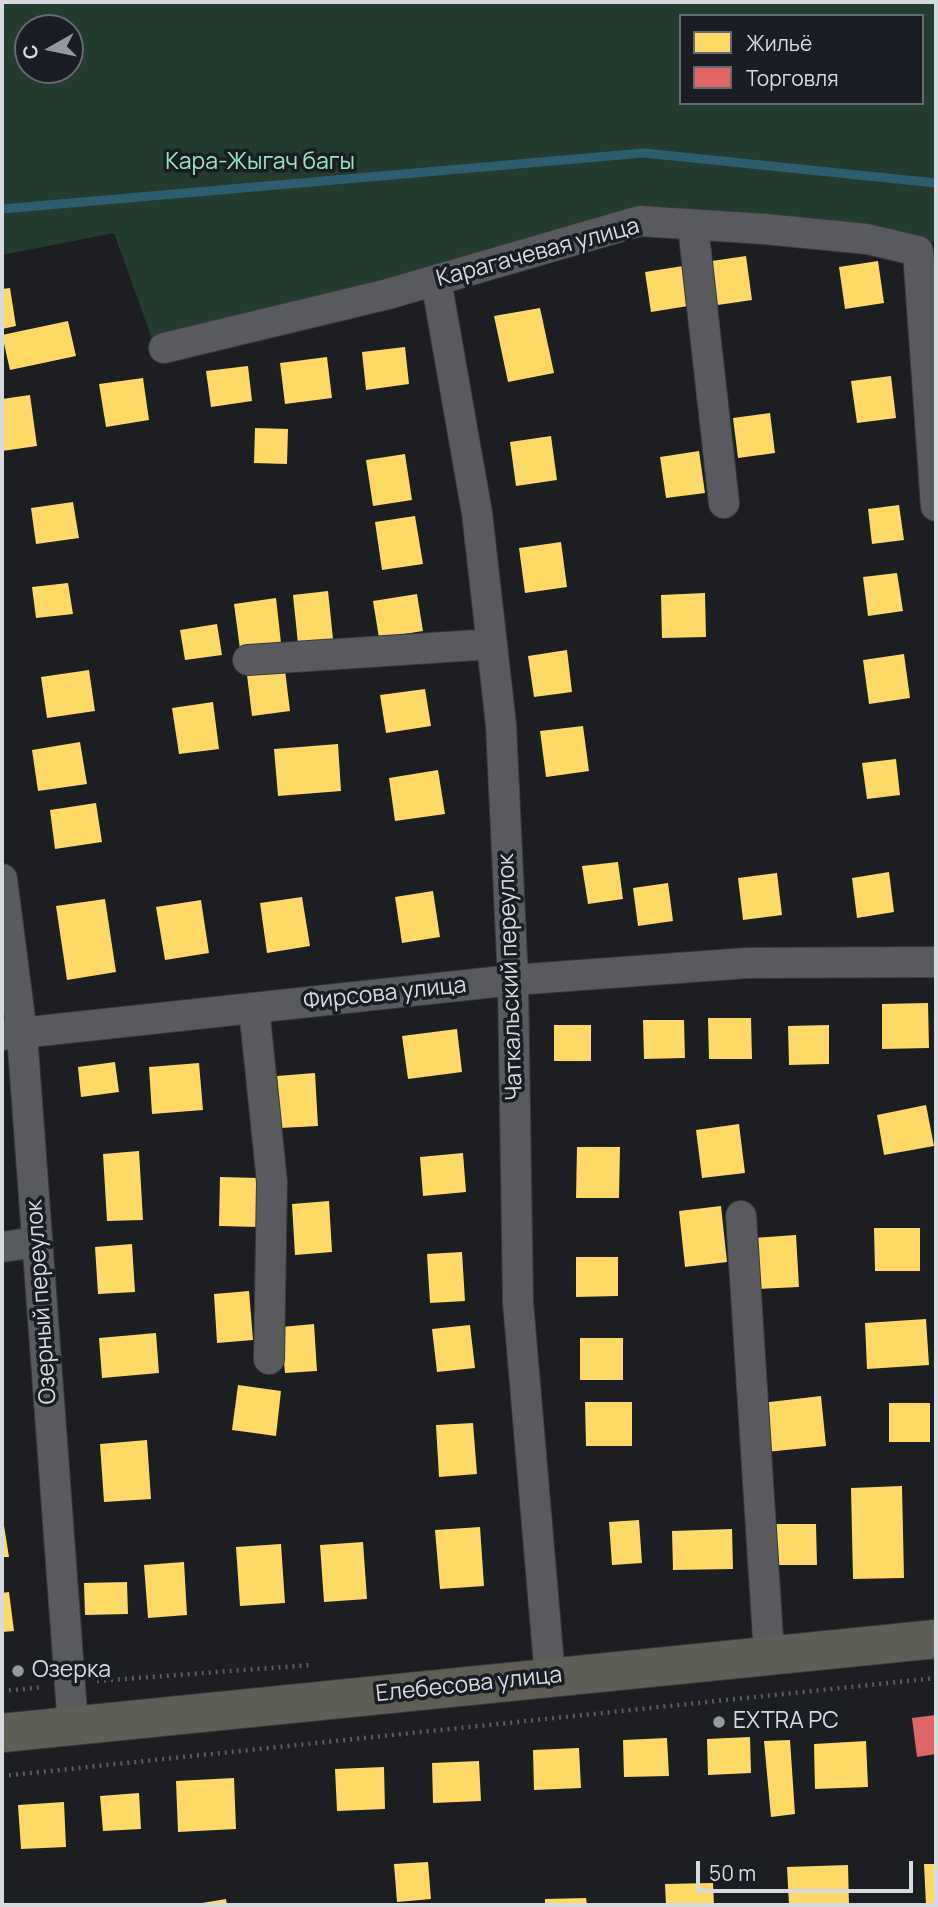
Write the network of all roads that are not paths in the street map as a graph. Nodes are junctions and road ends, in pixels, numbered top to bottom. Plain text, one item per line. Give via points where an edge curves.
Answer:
1 (693, 226) junction
2 (436, 280) junction
3 (164, 348) dead end
4 (934, 427) edge
5 (724, 503) dead end
6 (936, 506) edge
7 (492, 644) junction
8 (248, 660) dead end
9 (2, 879) edge
10 (936, 962) edge
11 (513, 980) junction
12 (254, 1008) junction
13 (12, 1034) edge
14 (741, 1216) dead end
15 (37, 1241) junction
16 (2, 1247) edge
17 (269, 1359) dead end
18 (936, 1639) edge
19 (769, 1654) junction
20 (550, 1677) junction
21 (73, 1726) junction
22 (2, 1733) edge

1 - 2 street, Карагачевая улица via 640,222
1 - 4 street, Карагачевая улица via 867,239 918,251
1 - 5 street
2 - 3 street, Карагачевая улица
2 - 7 street, Чаткальский переулок via 477,513
4 - 6 street
7 - 8 street
7 - 11 street, Чаткальский переулок
9 - 13 street, Озерный переулок
10 - 11 street, Фирсова улица via 747,963
11 - 12 street, Фирсова улица
11 - 20 street, Чаткальский переулок via 518,1302
12 - 13 street, Фирсова улица
12 - 17 street via 272,1182
13 - 15 street, Озерный переулок
14 - 19 street
15 - 16 street
15 - 21 street, Озерный переулок
18 - 19 main road, Елебесова улица
19 - 20 main road, Елебесова улица
20 - 21 main road, Елебесова улица
21 - 22 main road, Елебесова улица

